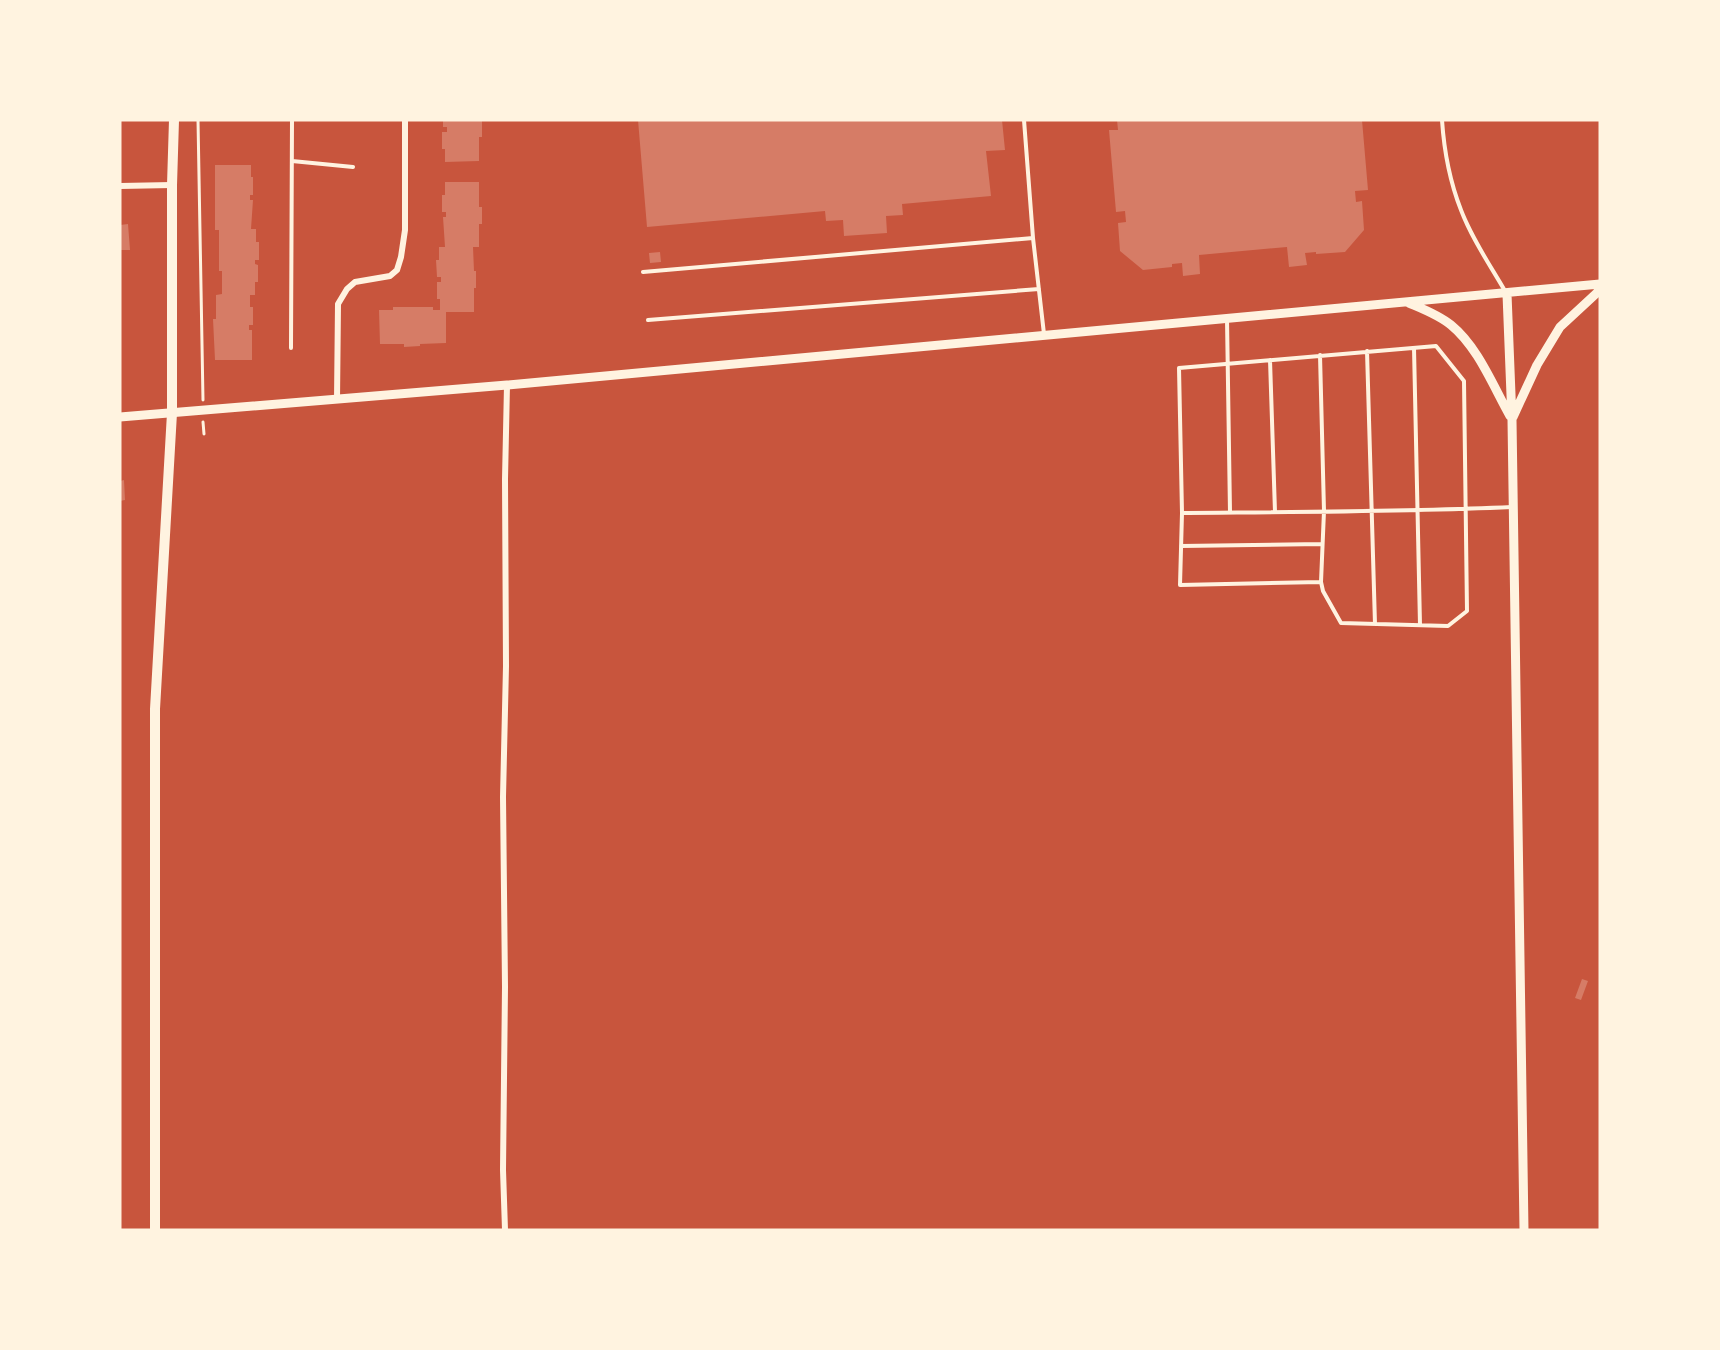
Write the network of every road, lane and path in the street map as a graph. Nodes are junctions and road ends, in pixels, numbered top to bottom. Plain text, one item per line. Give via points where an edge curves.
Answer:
1 (174, 120) edge
2 (198, 120) edge
3 (292, 120) edge
4 (405, 120) edge
5 (1024, 120) edge
6 (1442, 120) edge
7 (292, 161) junction
8 (353, 167) dead end
9 (172, 184) junction
10 (120, 186) edge
11 (1034, 238) junction
12 (643, 272) dead end
13 (1600, 284) edge
14 (1039, 289) junction
15 (1600, 290) edge
16 (1507, 294) junction
17 (1407, 302) junction
18 (1227, 318) junction
19 (648, 320) dead end
20 (1044, 335) junction
21 (291, 348) dead end
22 (1414, 348) junction
23 (1367, 351) junction
24 (1320, 356) junction
25 (1270, 360) junction
26 (1229, 363) junction
27 (507, 385) junction
28 (337, 400) junction
29 (203, 411) junction
30 (172, 413) junction
31 (120, 417) edge
32 (1512, 420) junction
33 (204, 434) dead end
34 (1513, 507) junction
35 (1466, 509) junction
36 (1373, 510) junction
37 (1417, 510) junction
38 (1323, 511) junction
39 (1230, 512) junction
40 (1275, 512) junction
41 (1182, 513) junction
42 (1322, 544) junction
43 (1181, 546) junction
44 (1321, 582) junction
45 (1375, 624) junction
46 (1420, 625) junction
47 (155, 1230) edge
48 (505, 1230) edge
49 (1524, 1230) edge

1 - 9 main road
2 - 29 path
3 - 7 lane
4 - 28 street via 405,230 401,257 397,270 390,276 355,282 338,304
5 - 11 lane
6 - 16 lane via 1444,145 1461,210
7 - 8 lane
7 - 21 lane
9 - 10 street
9 - 30 main road
11 - 12 lane
11 - 14 lane
13 - 16 street
14 - 19 lane
14 - 20 lane
15 - 32 street via 1560,327 1537,365
16 - 17 street
16 - 32 street
17 - 18 street
17 - 32 street via 1449,323 1464,336
18 - 20 street
18 - 26 lane
20 - 27 street
22 - 23 lane
22 - 35 lane via 1436,346 1464,381
22 - 37 lane
23 - 24 lane
23 - 36 lane
24 - 25 lane
24 - 38 lane
25 - 26 lane
25 - 40 lane
26 - 39 lane
26 - 41 lane via 1179,368
27 - 28 street
27 - 48 street via 503,797
28 - 29 street
29 - 30 street
29 - 33 path
30 - 31 street
30 - 47 main road via 155,709
32 - 34 street
34 - 35 lane
34 - 49 street
35 - 37 lane
35 - 46 lane via 1467,611 1448,626
36 - 37 lane
36 - 38 lane
36 - 45 lane
37 - 46 lane
38 - 40 lane
38 - 42 lane
39 - 40 lane
39 - 41 lane
41 - 43 lane
42 - 43 lane
42 - 44 lane
43 - 44 lane via 1180,585
44 - 45 lane via 1341,623
45 - 46 lane

